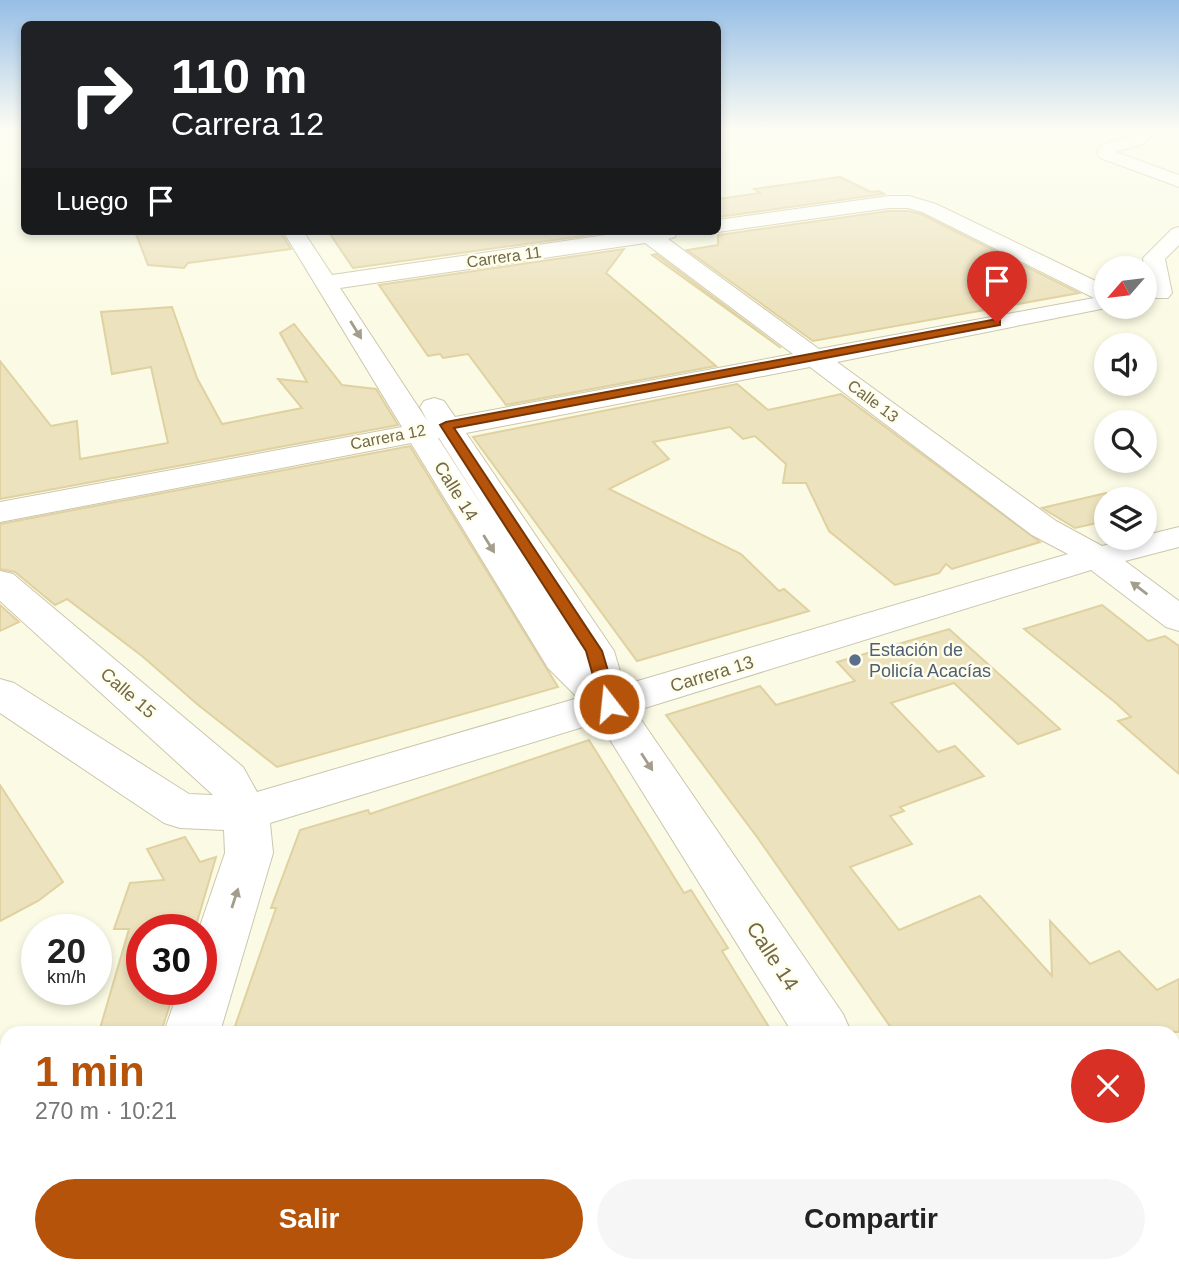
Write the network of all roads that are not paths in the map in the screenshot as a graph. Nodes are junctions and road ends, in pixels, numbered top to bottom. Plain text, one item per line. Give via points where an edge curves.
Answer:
1 (721, 226) edge
2 (1179, 233) edge
3 (297, 235) edge
4 (315, 235) edge
5 (640, 235) edge
6 (664, 235) edge
7 (337, 281) junction
8 (1094, 289) edge
9 (1161, 297) edge
10 (1094, 305) edge
11 (822, 354) junction
12 (432, 428) junction
13 (0, 512) edge
14 (1179, 537) edge
15 (1086, 549) junction
16 (0, 582) edge
17 (1179, 619) edge
18 (0, 693) edge
19 (609, 704) junction
20 (246, 813) junction
21 (193, 1026) edge
22 (819, 1026) edge

1 - 8 street via 909,202
2 - 9 street via 1154,258
3 - 7 street, Calle 14
4 - 7 street, Calle 14
5 - 7 street, Carrera 11
6 - 11 street, Calle 13
7 - 12 street, Calle 14
10 - 11 street, Carrera 12
11 - 12 street, Carrera 12
11 - 15 street, Calle 13 via 1044,528
12 - 13 street, Carrera 12
12 - 19 street, Calle 14 via 562,659
14 - 15 street, Carrera 13
17 -> 15 street, Calle 13
15 - 19 street, Carrera 13
16 - 20 street, Calle 15 via 227,779
18 - 20 street via 180,811
19 - 20 street, Carrera 13
19 -> 22 street, Calle 14
21 -> 20 street, Calle 15 via 249,853

